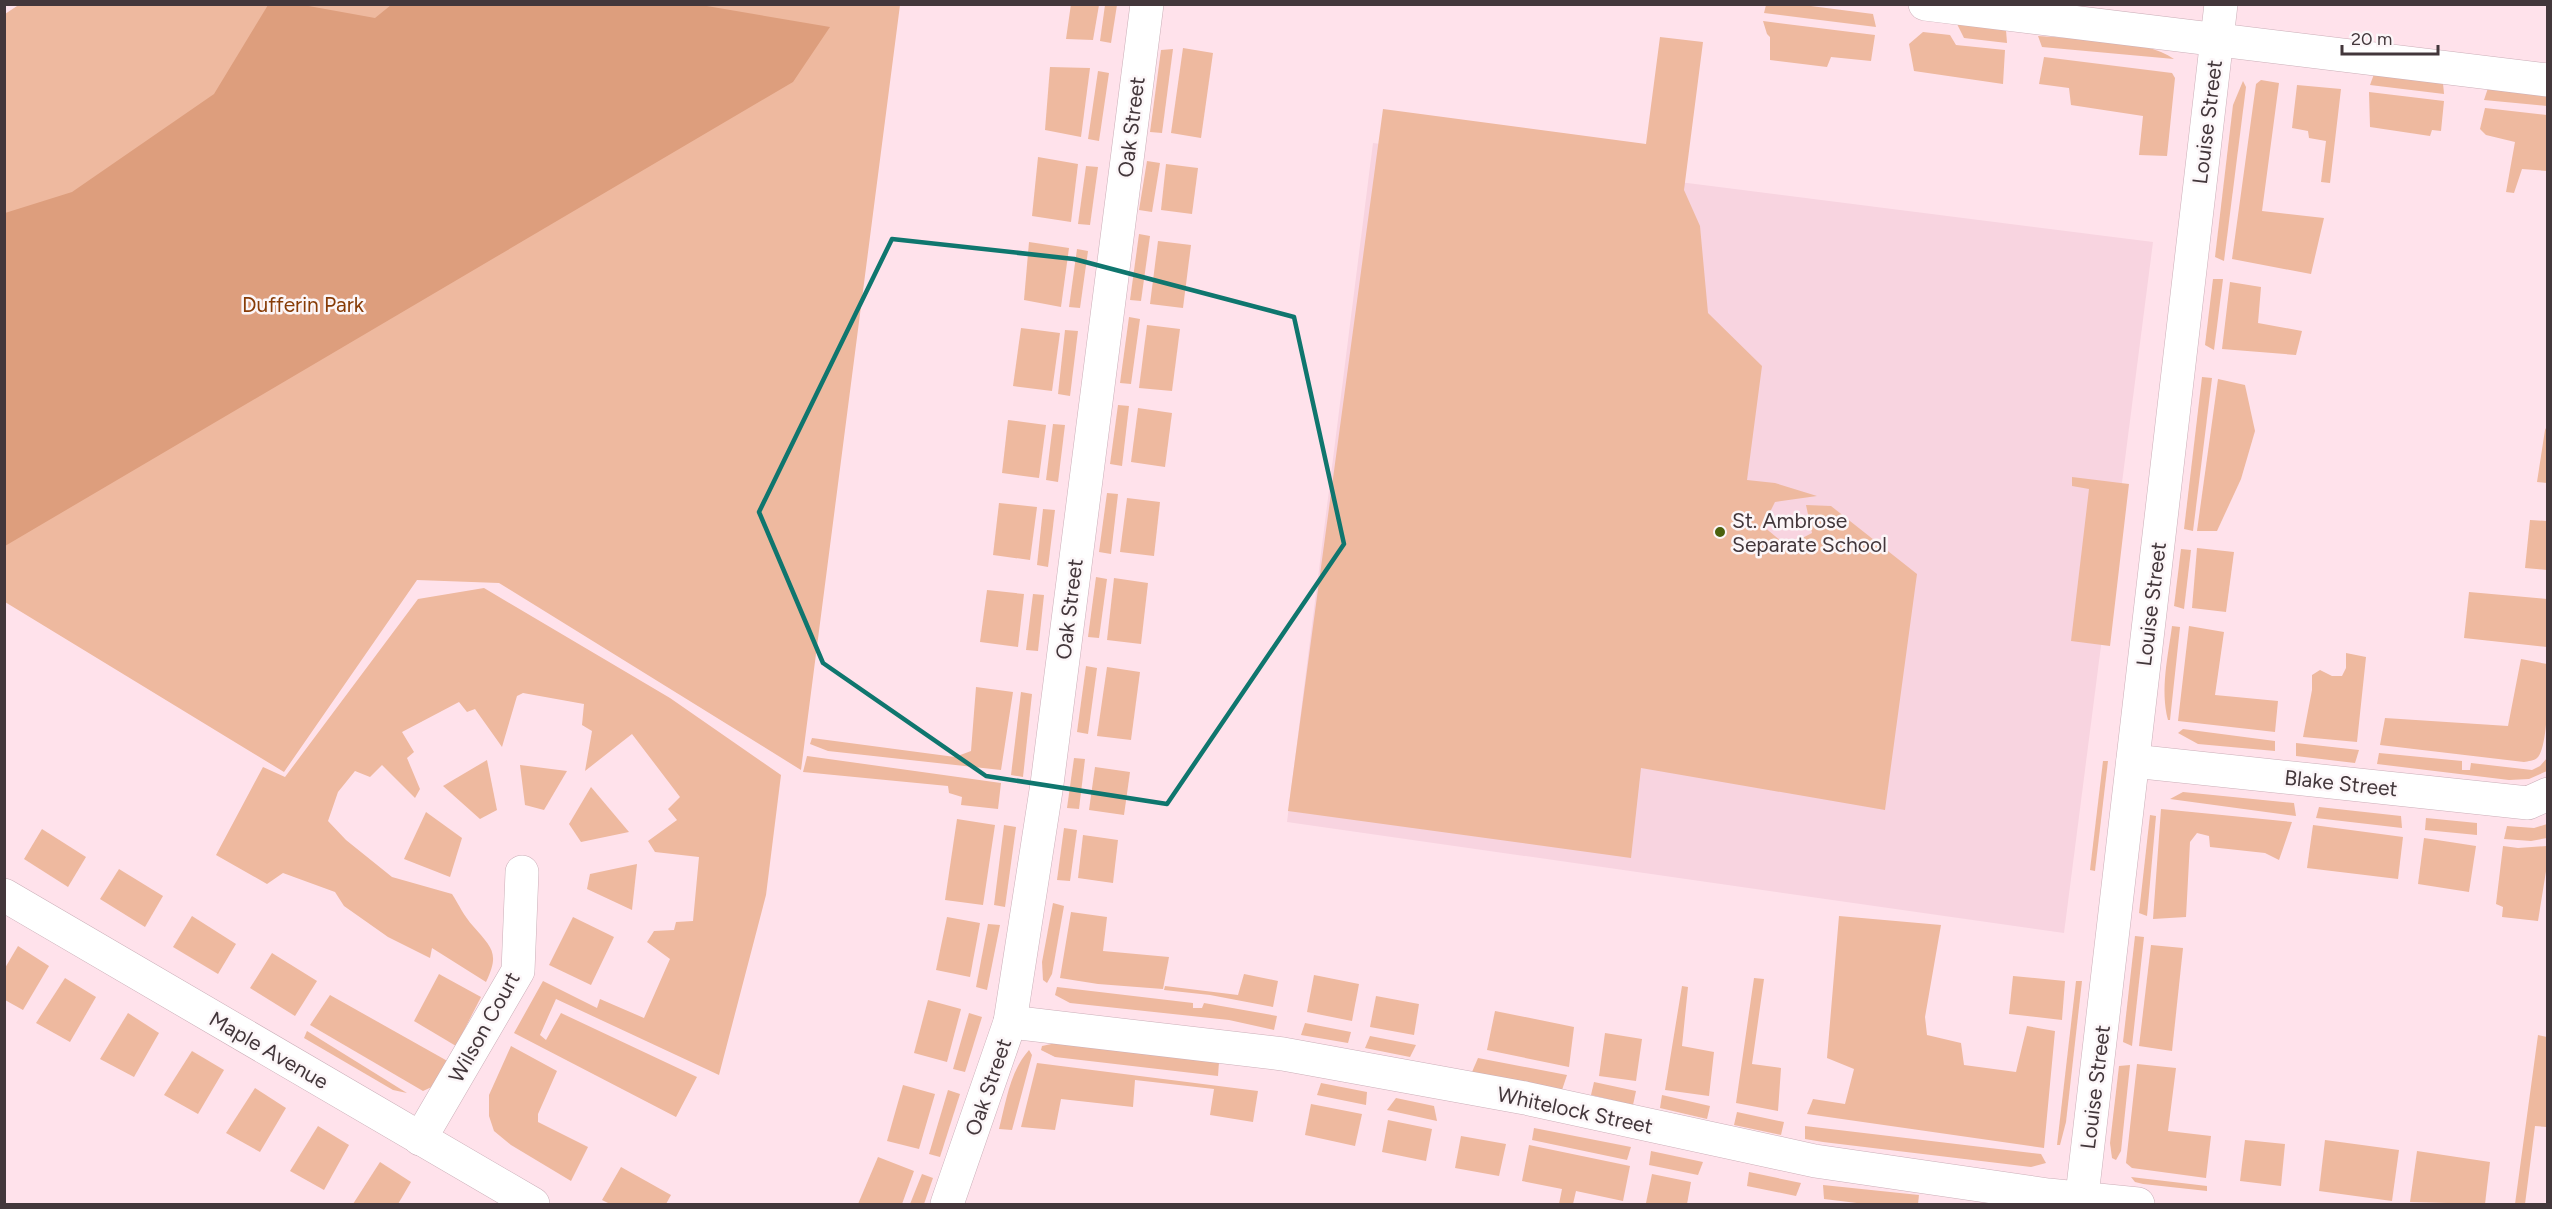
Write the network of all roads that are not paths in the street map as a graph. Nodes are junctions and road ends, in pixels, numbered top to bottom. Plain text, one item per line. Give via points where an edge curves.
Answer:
1 (1148, 4) edge
2 (1925, 4) edge
3 (2221, 4) edge
4 (2217, 41) junction
5 (2547, 80) edge
6 (2133, 761) junction
7 (2547, 794) edge
8 (522, 872) dead end
9 (4, 895) edge
10 (1010, 1022) junction
11 (420, 1139) junction
12 (2082, 1201) edge
13 (533, 1204) edge
14 (948, 1204) edge
15 (2138, 1204) edge

1 - 10 street, Oak Street via 1047,783
2 - 4 street
3 - 4 street, Louise Street
4 - 5 street
4 - 6 street, Louise Street
6 - 7 street, Blake Street via 2528,803
6 - 12 street, Louise Street
8 - 11 street, Wilson Court via 518,971
9 - 11 street, Maple Avenue
10 - 12 street, Whitelock Street via 1283,1054 1524,1098 1815,1161
10 - 14 street, Oak Street
11 - 13 street, Maple Avenue
12 - 15 street, Whitelock Street

